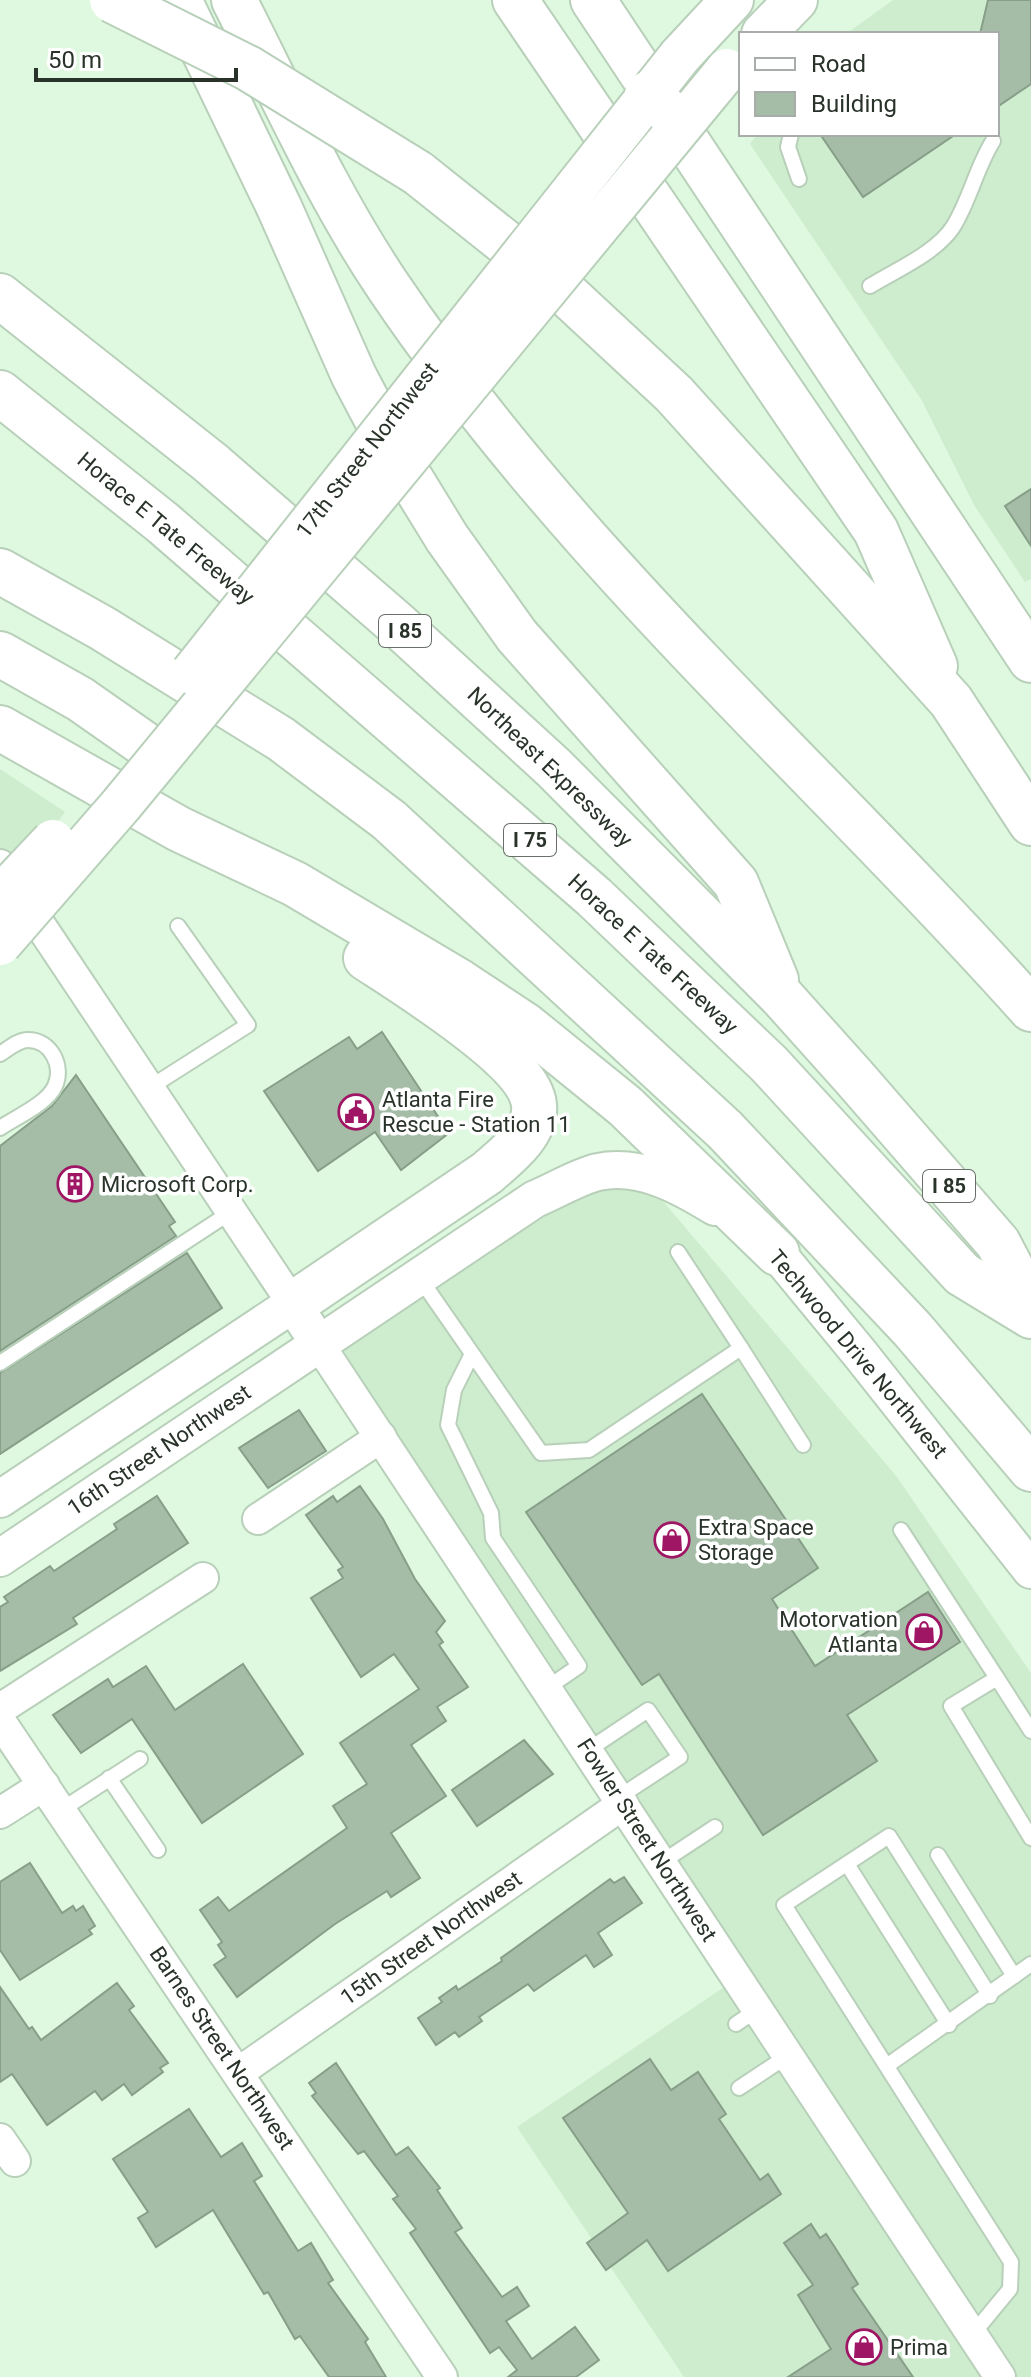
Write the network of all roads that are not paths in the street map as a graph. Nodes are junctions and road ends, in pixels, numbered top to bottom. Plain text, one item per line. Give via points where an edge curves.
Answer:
1 (112, 0) edge
2 (179, 0) edge
3 (234, 0) edge
4 (515, 0) edge
5 (593, 0) edge
6 (732, 0) edge
7 (796, 0) edge
8 (765, 32) edge
9 (734, 63) edge
10 (647, 94) junction
11 (681, 122) junction
12 (791, 136) edge
13 (993, 141) dead end
14 (799, 179) dead end
15 (870, 286) dead end
16 (0, 296) edge
17 (0, 393) edge
18 (0, 571) edge
19 (0, 654) edge
20 (1030, 654) edge
21 (951, 701) junction
22 (0, 728) edge
23 (150, 748) junction
24 (1030, 824) edge
25 (179, 829) junction
26 (0, 865) edge
27 (0, 897) edge
28 (495, 917) junction
29 (178, 926) dead end
30 (0, 944) edge
31 (782, 997) junction
32 (1031, 1009) edge
33 (0, 1054) edge
34 (149, 1088) junction
35 (0, 1128) edge
36 (231, 1212) junction
37 (419, 1252) junction
38 (678, 1252) dead end
39 (777, 1253) junction
40 (293, 1304) junction
41 (1031, 1306) edge
42 (1031, 1316) edge
43 (318, 1343) junction
44 (741, 1348) junction
45 (472, 1354) junction
46 (0, 1363) edge
47 (381, 1437) junction
48 (803, 1445) dead end
49 (1031, 1469) edge
50 (0, 1499) edge
51 (258, 1519) dead end
52 (901, 1530) dead end
53 (0, 1558) edge
54 (1031, 1570) edge
55 (203, 1578) dead end
56 (997, 1678) junction
57 (547, 1688) junction
58 (0, 1709) edge
59 (0, 1721) edge
60 (1031, 1731) edge
61 (588, 1750) junction
62 (140, 1759) dead end
63 (109, 1778) junction
64 (44, 1785) junction
65 (621, 1800) junction
66 (61, 1810) junction
67 (0, 1813) edge
68 (715, 1827) dead end
69 (1031, 1838) edge
70 (158, 1850) dead end
71 (938, 1855) dead end
72 (662, 1862) junction
73 (847, 1864) junction
74 (1031, 1964) edge
75 (1014, 1976) junction
76 (990, 1996) junction
77 (949, 2025) junction
78 (789, 2055) junction
79 (888, 2065) junction
80 (238, 2073) junction
81 (739, 2088) dead end
82 (972, 2335) junction
83 (442, 2377) edge
84 (1000, 2377) edge

1 - 21 highway, bridge via 248,68 418,173 546,275 674,394
2 - 31 highway via 393,450 517,636 736,883
3 - 32 highway via 387,284 511,452 591,545
4 - 21 highway via 876,531
5 - 20 highway
6 - 10 main road, 17th Street Northwest, bridge
7 - 8 main road
9 - 11 main road, 17th Street Northwest, bridge
10 - 11 highway, bridge
10 - 23 main road, 17th Street Northwest, bridge
11 - 20 highway via 725,173
11 - 23 main road, 17th Street Northwest, bridge
12 - 14 lane via 788,147
13 - 15 lane via 952,229
16 - 31 highway, Northeast Expressway / I 85 via 211,463 409,635 554,768
17 - 42 highway, Horace E Tate Freeway / I 75 via 163,523 594,897 769,1064 962,1274
18 - 28 highway via 281,739 389,820
19 - 23 highway via 80,699
21 - 24 highway
22 - 25 highway
23 - 27 main road, 17th Street Northwest, bridge
23 - 30 main road, 17th Street Northwest, bridge
25 - 37 highway via 474,1032 528,1086 535,1106 531,1127
25 - 39 highway via 295,884 525,1025 625,1106
26 - 34 street
28 - 39 highway via 611,1046
28 - 49 highway via 725,1130 913,1330
29 - 34 lane via 248,1025
31 - 41 highway, Northeast Expressway / I 85 via 998,1243
33 - 35 lane via 27,1040 50,1050 58,1067 49,1095
34 - 36 street
36 - 40 street
36 - 46 lane
37 - 39 street, Techwood Drive Northwest via 598,1172 633,1171 675,1183
37 - 40 highway
37 - 43 street, Techwood Drive Northwest
37 - 45 lane
38 - 44 lane
39 - 54 street, Techwood Drive Northwest
40 - 43 street, Fowler Street Northwest
40 - 50 street
43 - 47 street, Fowler Street Northwest
43 - 53 street, 16th Street Northwest
44 - 45 lane via 589,1450 566,1454 541,1453
44 - 48 lane
45 - 57 lane via 454,1390 448,1425 491,1513 493,1538 579,1666
47 - 51 street
47 - 57 street, Fowler Street Northwest
52 - 56 lane
55 - 58 street
56 - 60 lane
56 - 69 lane via 951,1706
57 - 61 street, Fowler Street Northwest
59 - 64 street, Barnes Street Northwest
61 - 65 street, Fowler Street Northwest
61 - 65 lane via 648,1710 680,1757
62 - 63 lane
63 - 66 lane
63 - 70 lane
64 - 66 street, Barnes Street Northwest
64 - 67 street
65 - 72 street, Fowler Street Northwest
65 - 80 street, 15th Street Northwest
66 - 80 street, Barnes Street Northwest
68 - 72 lane
71 - 75 lane
72 - 78 street, Fowler Street Northwest via 747,2016
73 - 76 lane via 889,1836
73 - 77 lane
73 - 79 lane via 784,1905
74 - 75 lane
75 - 76 lane
76 - 77 lane
77 - 79 lane
78 - 81 lane
78 - 82 street, Fowler Street Northwest
79 - 82 lane via 1011,2262 1010,2289
80 - 83 street, Barnes Street Northwest
82 - 84 street, Fowler Street Northwest

